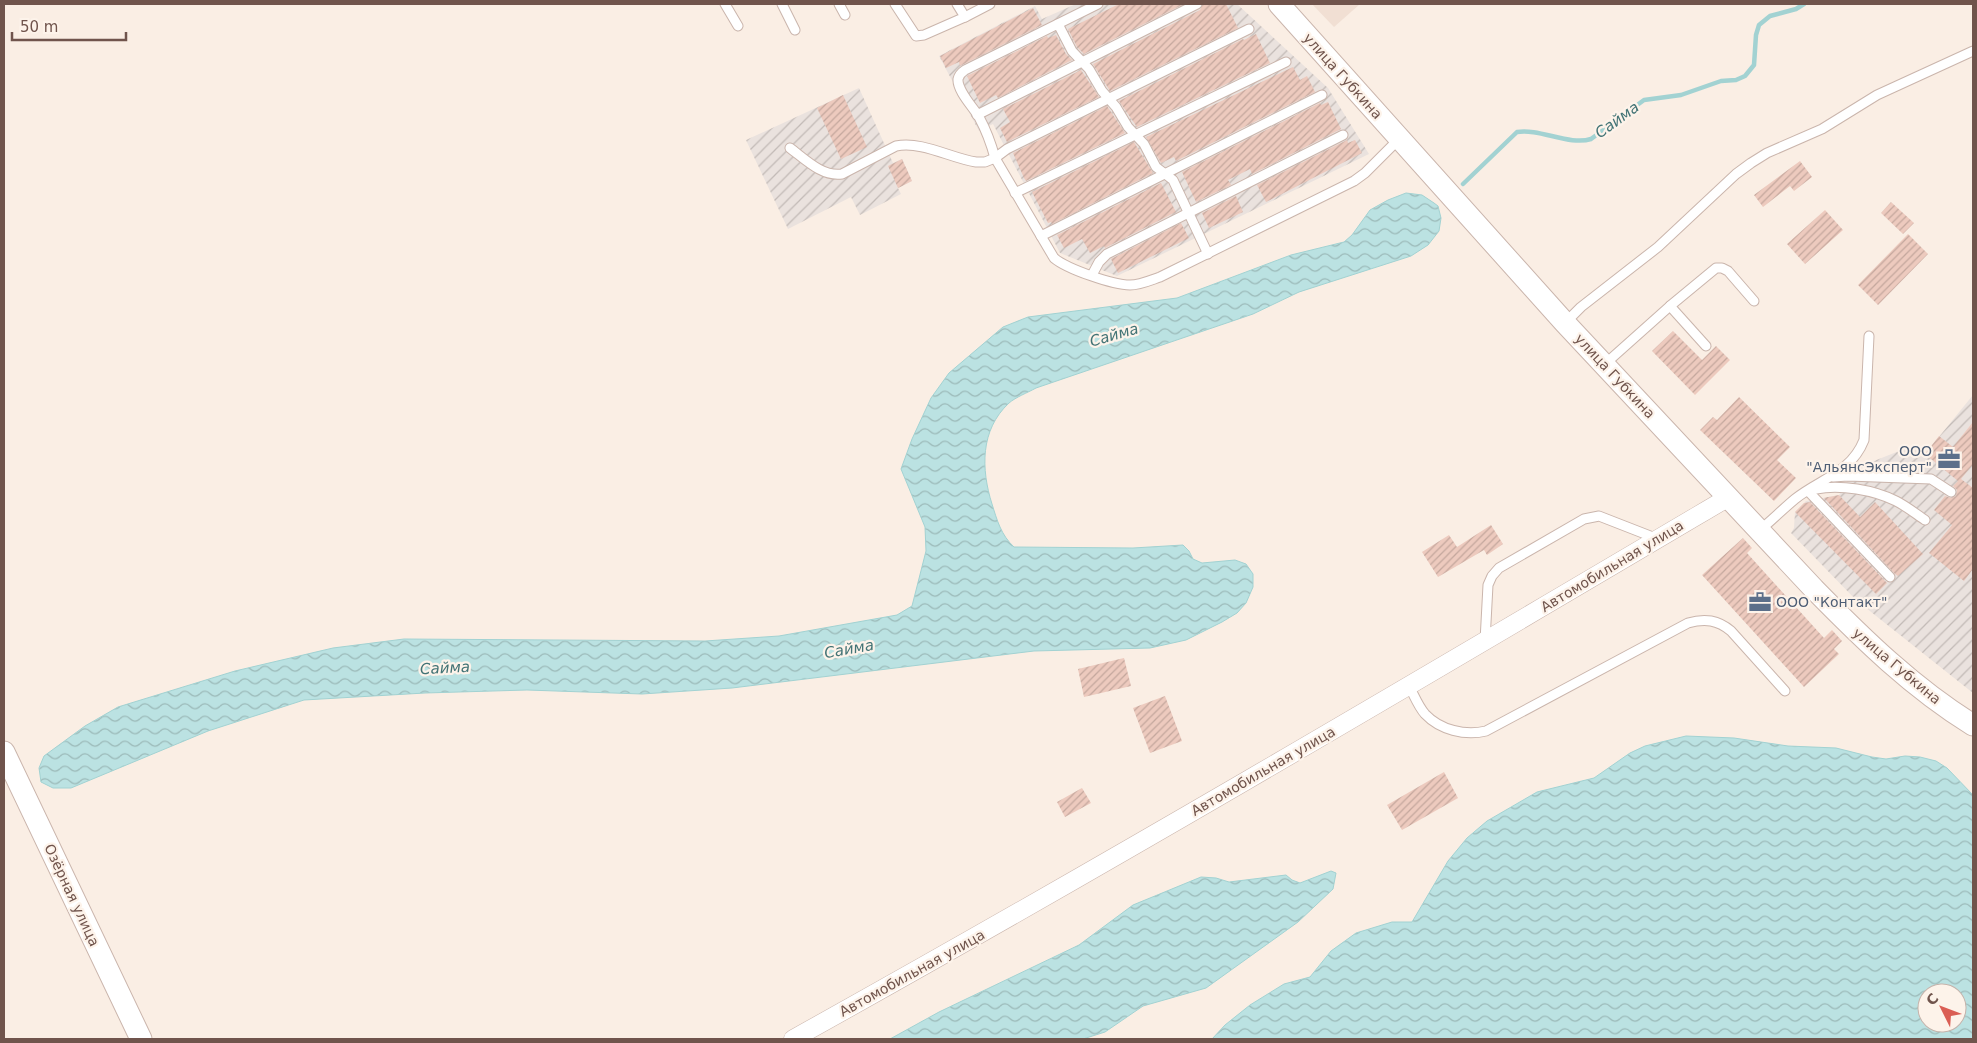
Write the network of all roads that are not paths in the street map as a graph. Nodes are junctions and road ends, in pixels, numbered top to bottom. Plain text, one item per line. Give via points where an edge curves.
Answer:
1 (725, 4) edge
2 (782, 4) edge
3 (839, 4) edge
4 (895, 4) edge
5 (957, 4) edge
6 (990, 4) edge
7 (1098, 4) edge
8 (1197, 4) edge
9 (1279, 4) edge
10 (845, 15) dead end
11 (965, 17) junction
12 (1058, 24) junction
13 (738, 26) dead end
14 (1249, 29) dead end
15 (795, 30) dead end
16 (1973, 51) edge
17 (1082, 62) junction
18 (1286, 62) dead end
19 (1322, 95) dead end
20 (1109, 98) junction
21 (978, 115) junction
22 (1135, 135) junction
23 (1343, 135) dead end
24 (1399, 138) junction
25 (790, 148) dead end
26 (995, 158) junction
27 (1165, 174) junction
28 (1014, 193) junction
29 (1188, 213) junction
30 (1041, 236) junction
31 (1208, 254) junction
32 (1092, 275) junction
33 (1754, 301) dead end
34 (1670, 306) junction
35 (1566, 323) junction
36 (1869, 336) dead end
37 (1706, 346) dead end
38 (1605, 364) junction
39 (1832, 477) junction
40 (1808, 491) junction
41 (1952, 492) dead end
42 (1729, 497) junction
43 (1925, 520) dead end
44 (1760, 530) junction
45 (1658, 539) junction
46 (1890, 577) dead end
47 (1484, 641) junction
48 (1409, 686) junction
49 (1785, 691) dead end
50 (1973, 725) edge
51 (4, 752) edge
52 (141, 1039) edge
53 (793, 1039) edge

1 - 13 lane
2 - 15 lane
3 - 10 lane
4 - 11 lane via 916,36
5 - 11 lane
6 - 11 lane
7 - 12 lane
8 - 17 lane
9 - 24 street, улица Губкина
12 - 17 lane via 1072,51
12 - 21 lane via 961,74 958,82
14 - 20 lane
16 - 35 lane via 1877,95 1822,129 1751,163 1658,247 1581,307
17 - 20 lane
17 - 21 lane
18 - 22 lane
19 - 27 lane
20 - 22 lane
20 - 26 lane
21 - 26 lane
22 - 27 lane
22 - 28 lane
23 - 29 lane
24 - 31 lane via 1365,174 1354,181
24 - 35 street, улица Губкина
25 - 26 lane via 832,175 842,174 903,145 976,162
26 - 28 lane
27 - 29 lane via 1173,180
27 - 30 lane
28 - 30 lane
29 - 31 lane
29 - 32 lane via 1107,254
30 - 32 lane via 1061,264
31 - 32 lane via 1160,277 1133,285 1121,285
33 - 34 lane via 1728,271 1716,268
34 - 37 lane
34 - 38 lane
35 - 38 street, улица Губкина
36 - 39 lane via 1864,440 1856,456
38 - 42 street, улица Губкина
39 - 40 lane
39 - 41 lane via 1931,479
40 - 43 lane via 1842,488 1881,495
40 - 44 lane
40 - 46 lane
42 - 44 street, улица Губкина
42 - 45 street, Автомобильная улица
44 - 50 street, улица Губкина via 1882,656
45 - 47 street, Автомобильная улица
45 - 47 lane via 1592,516 1498,568 1488,585
47 - 48 street, Автомобильная улица
48 - 49 lane via 1423,712 1440,726 1464,733 1486,731 1688,623 1700,620 1717,622 1731,631
48 - 53 street, Автомобильная улица via 994,928
51 - 52 street, Озёрная улица

